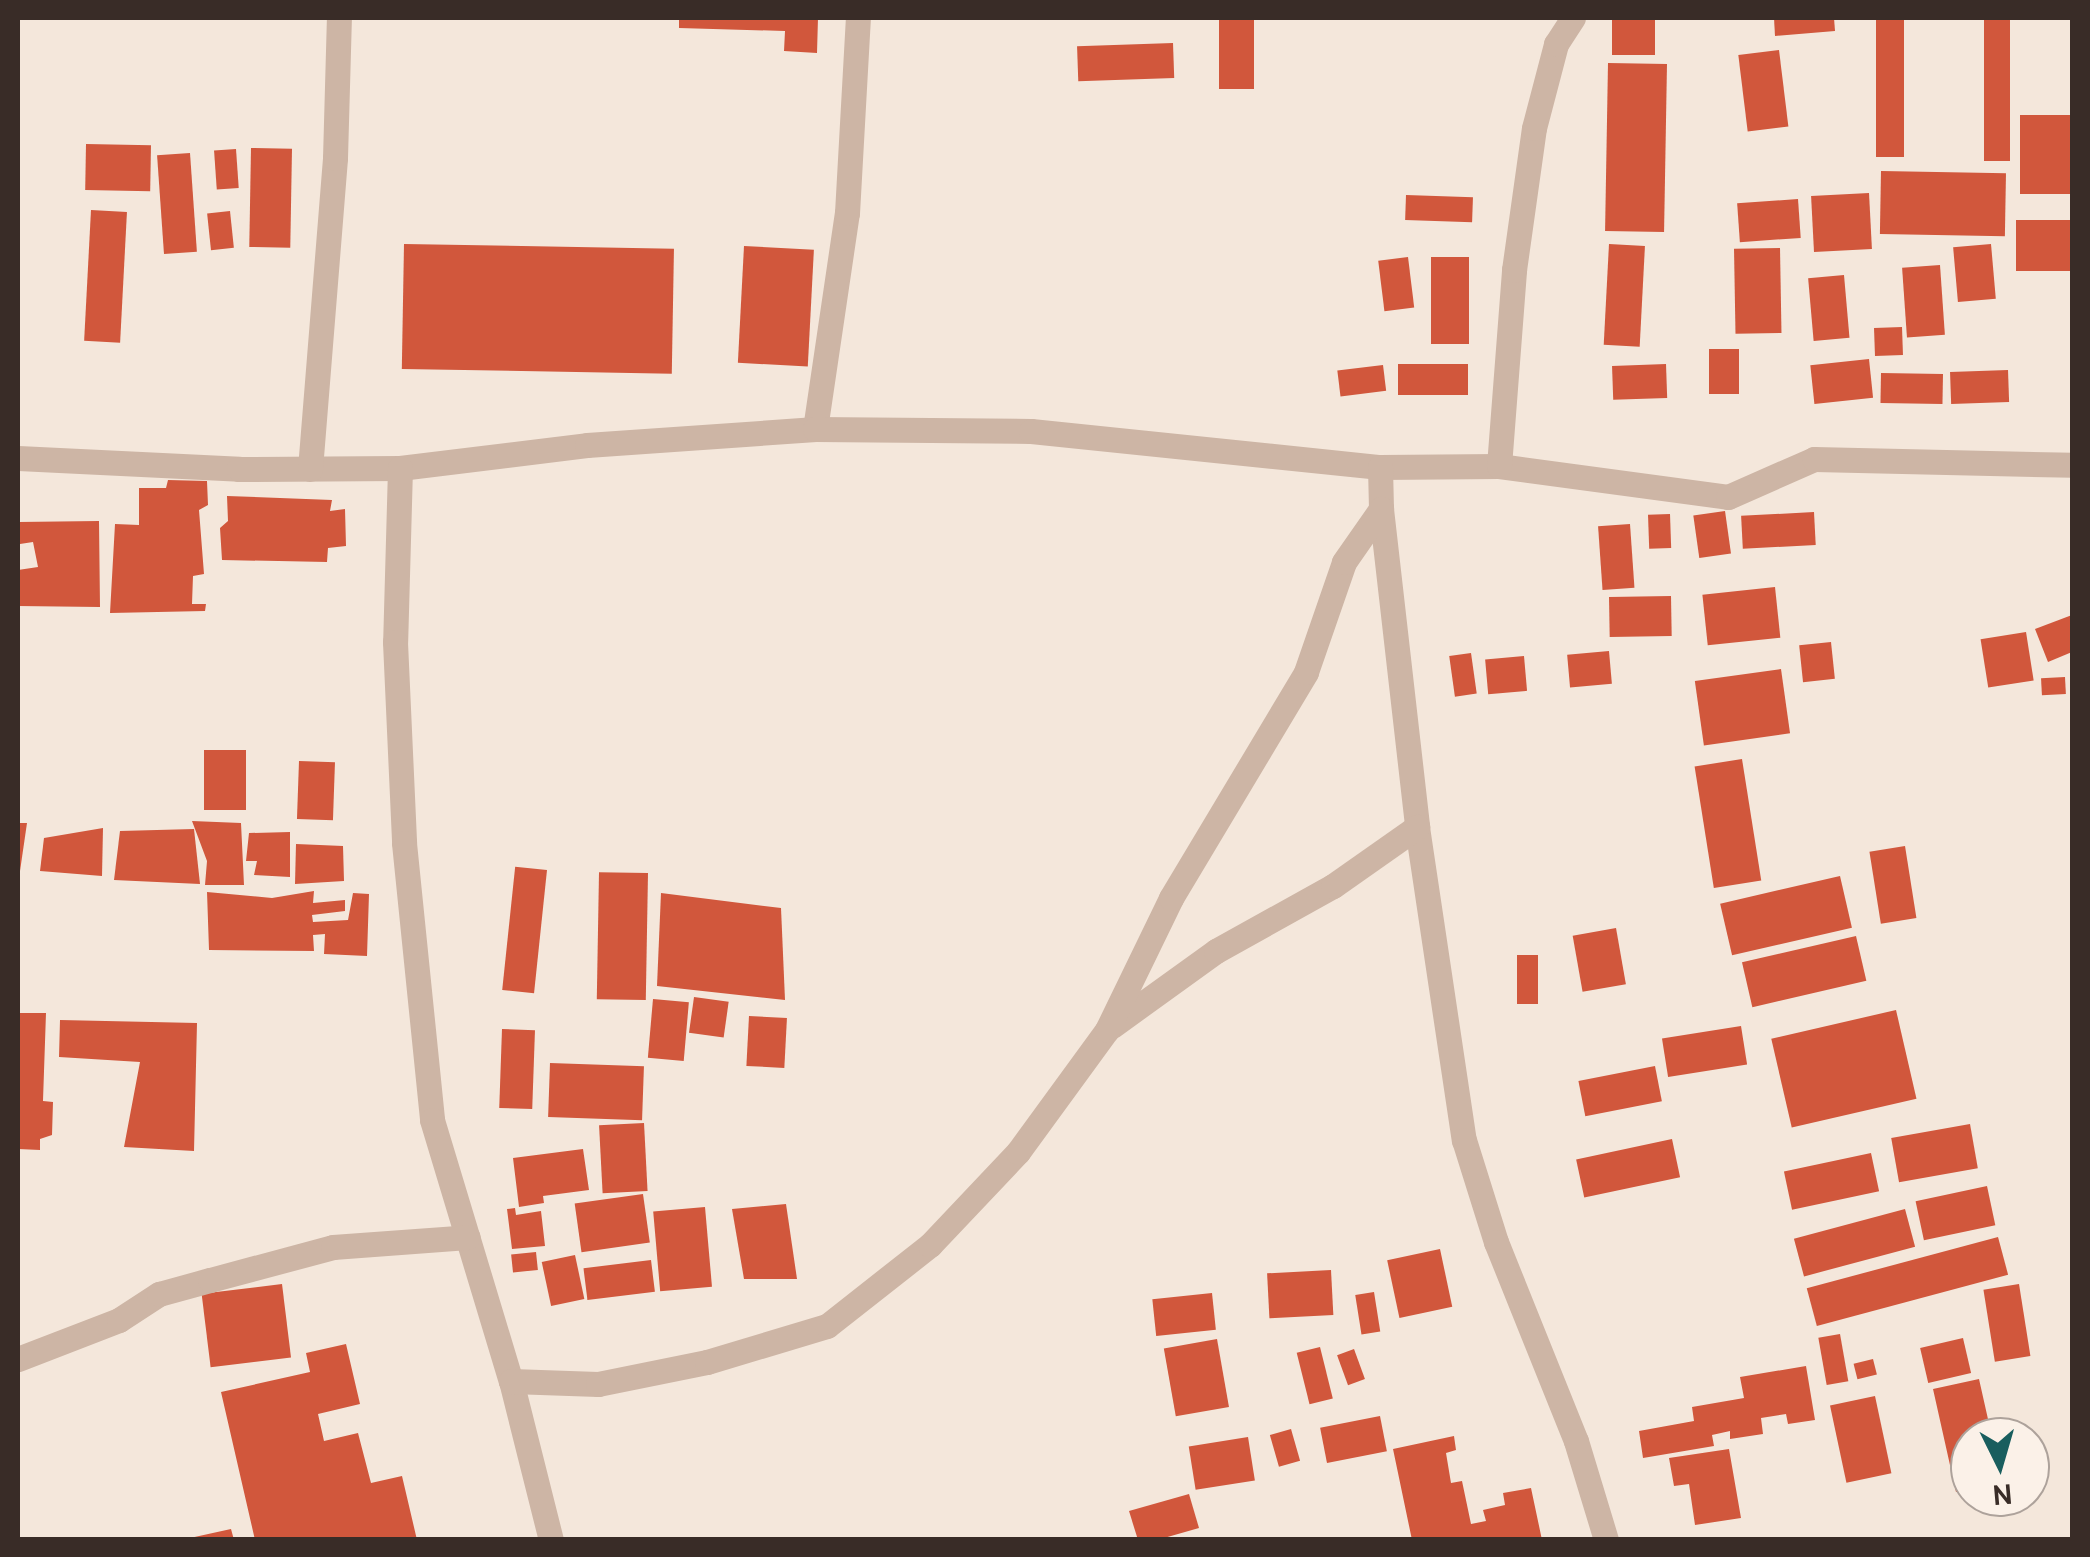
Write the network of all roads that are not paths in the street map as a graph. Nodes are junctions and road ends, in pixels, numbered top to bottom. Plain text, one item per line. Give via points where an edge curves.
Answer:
1 (339, 18) edge
2 (858, 18) edge
3 (1572, 18) edge
4 (815, 429) junction
5 (18, 458) edge
6 (2072, 465) edge
7 (1499, 466) junction
8 (310, 468) junction
9 (400, 468) junction
10 (1380, 468) junction
11 (1381, 509) junction
12 (1417, 827) junction
13 (1107, 1030) junction
14 (468, 1236) junction
15 (18, 1359) edge
16 (511, 1381) junction
17 (551, 1540) edge
18 (1606, 1540) edge

1 - 8 street via 335,158
2 - 4 street via 847,213
3 - 7 street via 1556,44 1534,128 1514,270
4 - 9 street via 587,445
4 - 10 street via 1031,431
5 - 8 street
6 - 7 street via 1814,459 1728,497
7 - 10 street
8 - 9 street
9 - 14 street via 395,642 404,843 432,1120
10 - 11 street
11 - 12 street
11 - 13 street via 1344,562 1306,672 1171,898
12 - 13 street via 1333,886 1216,951
12 - 18 street via 1464,1140
13 - 16 street via 1018,1152 942,1232 828,1326 707,1362 598,1384
14 - 15 street via 334,1247 210,1280 159,1294 119,1320
14 - 16 street
16 - 17 street

